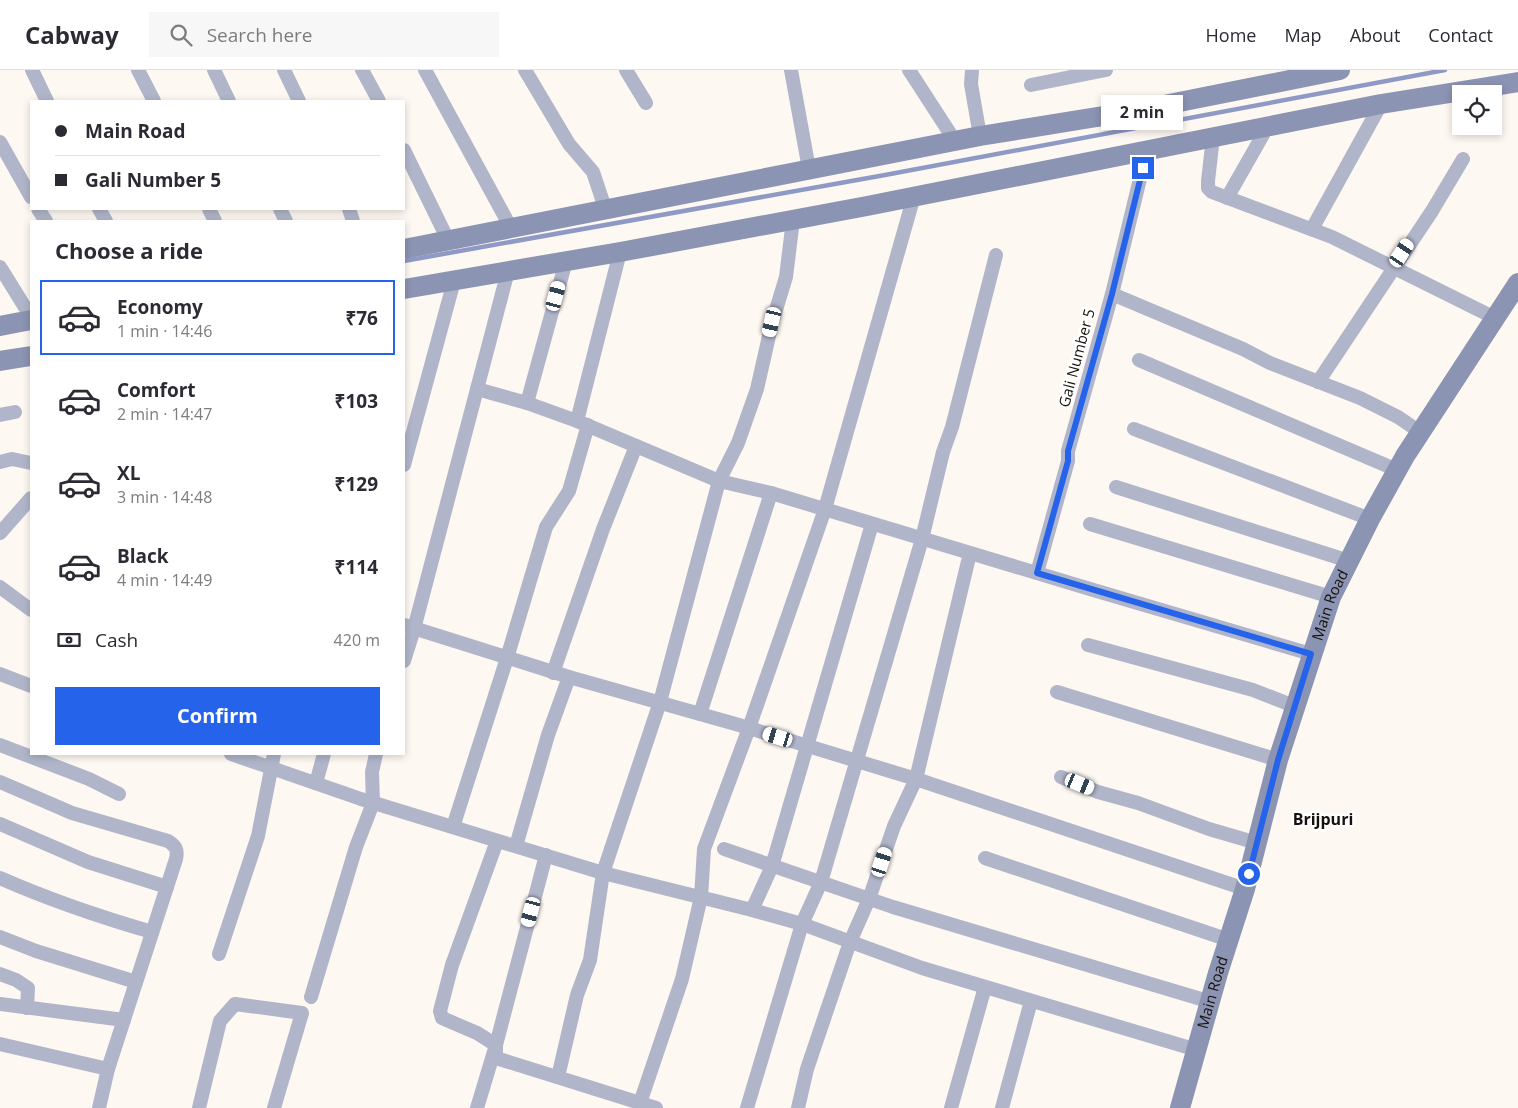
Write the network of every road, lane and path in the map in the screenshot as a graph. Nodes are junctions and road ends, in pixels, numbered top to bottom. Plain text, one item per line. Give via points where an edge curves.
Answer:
1 (32, 70) edge
2 (138, 70) edge
3 (214, 70) edge
4 (284, 70) edge
5 (362, 70) edge
6 (425, 70) edge
7 (525, 70) edge
8 (626, 70) edge
9 (791, 70) edge
10 (909, 70) edge
11 (972, 70) edge
12 (1106, 70) edge
13 (1340, 70) edge
14 (1518, 82) edge
15 (1031, 85) dead end
16 (47, 100) edge
17 (153, 100) edge
18 (229, 100) edge
19 (299, 100) edge
20 (378, 100) edge
21 (646, 104) dead end
22 (1381, 104) junction
23 (1268, 126) junction
24 (980, 136) junction
25 (1213, 137) junction
26 (955, 141) junction
27 (0, 142) edge
28 (1147, 150) junction
29 (405, 152) edge
30 (1463, 159) dead end
31 (809, 169) junction
32 (30, 195) edge
33 (914, 196) junction
34 (1227, 198) junction
35 (605, 208) junction
36 (793, 220) junction
37 (511, 228) junction
38 (1312, 229) junction
39 (448, 240) junction
40 (405, 249) edge
41 (620, 252) junction
42 (996, 255) dead end
43 (566, 261) junction
44 (0, 267) edge
45 (1393, 268) junction
46 (508, 271) junction
47 (454, 281) junction
48 (1518, 282) edge
49 (405, 289) edge
50 (1112, 294) junction
51 (30, 317) edge
52 (1496, 318) junction
53 (30, 319) edge
54 (0, 326) edge
55 (30, 356) edge
56 (1139, 360) dead end
57 (0, 361) edge
58 (1318, 382) junction
59 (477, 389) junction
60 (527, 403) junction
61 (15, 412) dead end
62 (0, 415) edge
63 (583, 423) junction
64 (1134, 429) dead end
65 (1420, 432) junction
66 (636, 446) junction
67 (405, 460) edge
68 (0, 462) edge
69 (30, 463) edge
70 (1397, 470) junction
71 (719, 481) junction
72 (1116, 487) dead end
73 (770, 493) junction
74 (30, 499) edge
75 (825, 509) junction
76 (1370, 519) junction
77 (872, 524) junction
78 (1090, 524) dead end
79 (0, 533) edge
80 (922, 539) junction
81 (970, 553) junction
82 (1349, 561) junction
83 (1037, 573) junction
84 (0, 587) edge
85 (1330, 597) junction
86 (30, 609) edge
87 (409, 627) edge
88 (1088, 646) dead end
89 (405, 654) edge
90 (1311, 654) junction
91 (507, 658) junction
92 (553, 672) junction
93 (0, 674) edge
94 (569, 677) junction
95 (30, 686) edge
96 (1056, 692) dead end
97 (660, 702) junction
98 (1294, 706) junction
99 (700, 714) junction
100 (749, 728) junction
101 (0, 745) edge
102 (807, 746) junction
103 (236, 755) edge
104 (324, 755) edge
105 (376, 755) edge
106 (1278, 760) junction
107 (272, 761) edge
108 (857, 762) junction
109 (1061, 777) dead end
110 (916, 779) junction
111 (0, 782) edge
112 (316, 783) junction
113 (119, 794) dead end
114 (373, 803) junction
115 (0, 824) edge
116 (453, 827) junction
117 (497, 841) junction
118 (1256, 843) junction
119 (516, 846) junction
120 (724, 849) dead end
121 (546, 855) junction
122 (984, 858) dead end
123 (772, 866) junction
124 (604, 872) junction
125 (0, 878) edge
126 (821, 882) junction
127 (167, 887) junction
128 (1245, 889) junction
129 (701, 897) junction
130 (870, 899) junction
131 (752, 910) junction
132 (802, 924) junction
133 (152, 932) junction
134 (0, 937) edge
135 (1229, 940) junction
136 (850, 942) junction
137 (219, 954) dead end
138 (0, 974) edge
139 (136, 982) junction
140 (985, 987) junction
141 (311, 997) dead end
142 (1030, 1001) junction
143 (1210, 1002) junction
144 (0, 1004) edge
145 (27, 1008) junction
146 (124, 1020) junction
147 (0, 1044) edge
148 (496, 1045) junction
149 (1197, 1050) junction
150 (108, 1069) junction
151 (558, 1077) junction
152 (640, 1103) junction
153 (99, 1108) edge
154 (199, 1108) edge
155 (274, 1108) edge
156 (477, 1108) edge
157 (656, 1108) edge
158 (747, 1108) edge
159 (798, 1108) edge
160 (951, 1108) edge
161 (1002, 1108) edge
162 (1180, 1108) edge

1 - 16 street
2 - 17 street
3 - 18 street
4 - 19 street
5 - 20 street
6 - 37 street
7 - 35 street via 569,144 597,180
8 - 21 street
9 - 31 street
10 - 26 street
11 - 24 street via 971,84
12 - 15 street
13 - 24 street via 1134,111
14 - 22 street
22 - 23 street
22 - 38 street
23 - 25 street
23 - 34 street
24 - 26 street
25 - 28 street
25 - 34 street via 1208,188
26 - 31 street
27 - 32 street
28 - 33 street
28 - 50 street, Gali Number 5
29 - 39 street
30 - 45 street
31 - 35 street
33 - 36 street
33 - 75 street
34 - 38 street
35 - 37 street
36 - 41 street
36 - 71 street via 786,277 757,389 738,442
37 - 39 street
38 - 45 street
39 - 40 street
41 - 43 street
41 - 63 street
42 - 80 street
43 - 46 street
43 - 60 street
44 - 51 street
45 - 52 street
45 - 58 street
46 - 47 street
46 - 59 street
47 - 49 street
47 - 67 street
48 - 52 street, Main Road
50 - 58 street
50 - 83 street, Gali Number 5
52 - 65 street, Main Road
53 - 54 street
55 - 57 street
56 - 70 street
58 - 65 street via 1360,398
59 - 60 street
59 - 87 street
60 - 63 street
61 - 62 street
63 - 66 street
63 - 91 street via 569,491 546,527
64 - 76 street
65 - 70 street, Main Road
66 - 71 street
66 - 92 street
68 - 69 street via 12,459
70 - 76 street, Main Road
71 - 73 street
71 - 97 street
72 - 82 street
73 - 75 street
73 - 99 street
74 - 79 street
75 - 77 street
75 - 100 street
76 - 82 street, Main Road
77 - 80 street
77 - 102 street
78 - 85 street
80 - 81 street
80 - 108 street
81 - 83 street
81 - 110 street
82 - 85 street, Main Road
83 - 90 street
84 - 86 street
85 - 90 street, Main Road
87 - 89 street
87 - 91 street
88 - 98 street via 1253,690
90 - 98 street, Main Road
91 - 92 street
91 - 116 street
92 - 94 street
93 - 95 street
94 - 97 street
94 - 119 street via 548,735
96 - 106 street
97 - 99 street
97 - 124 street
98 - 106 street, Main Road
99 - 100 street
100 - 102 street
100 - 129 street via 704,849
101 - 113 street
102 - 108 street
102 - 123 street
103 - 107 street
104 - 112 street
105 - 114 street via 372,772
106 - 118 street, Main Road
107 - 112 street
107 - 137 street via 258,836
108 - 110 street
108 - 126 street
109 - 118 street
110 - 128 street
110 - 130 street via 894,826
111 - 127 street via 72,812 174,844 178,853
112 - 114 street
114 - 116 street
114 - 141 street via 356,847
115 - 127 street via 88,862
116 - 117 street
117 - 119 street
117 - 148 street via 452,965 440,1011 442,1018 477,1032
118 - 128 street, Main Road
119 - 121 street
120 - 123 street
121 - 124 street
121 - 148 street
122 - 135 street
123 - 126 street
123 - 131 street
124 - 129 street
124 - 151 street via 590,960
125 - 133 street via 51,900
126 - 130 street
126 - 132 street
127 - 133 street
128 - 135 street, Main Road
129 - 131 street
129 - 152 street via 682,979
130 - 136 street
130 - 143 street
131 - 132 street
132 - 136 street
132 - 158 street
133 - 139 street
134 - 139 street
135 - 143 street, Main Road
136 - 140 street
136 - 159 street via 807,1069
138 - 145 street via 28,988
139 - 146 street
140 - 142 street
140 - 160 street
142 - 149 street
142 - 161 street
143 - 149 street, Main Road
144 - 145 street
145 - 146 street
146 - 150 street
147 - 150 street
148 - 151 street via 496,1058
148 - 156 street
149 - 162 street, Main Road
150 - 153 street
151 - 152 street
152 - 157 street
154 - 155 street via 220,1021 235,1004 302,1013

